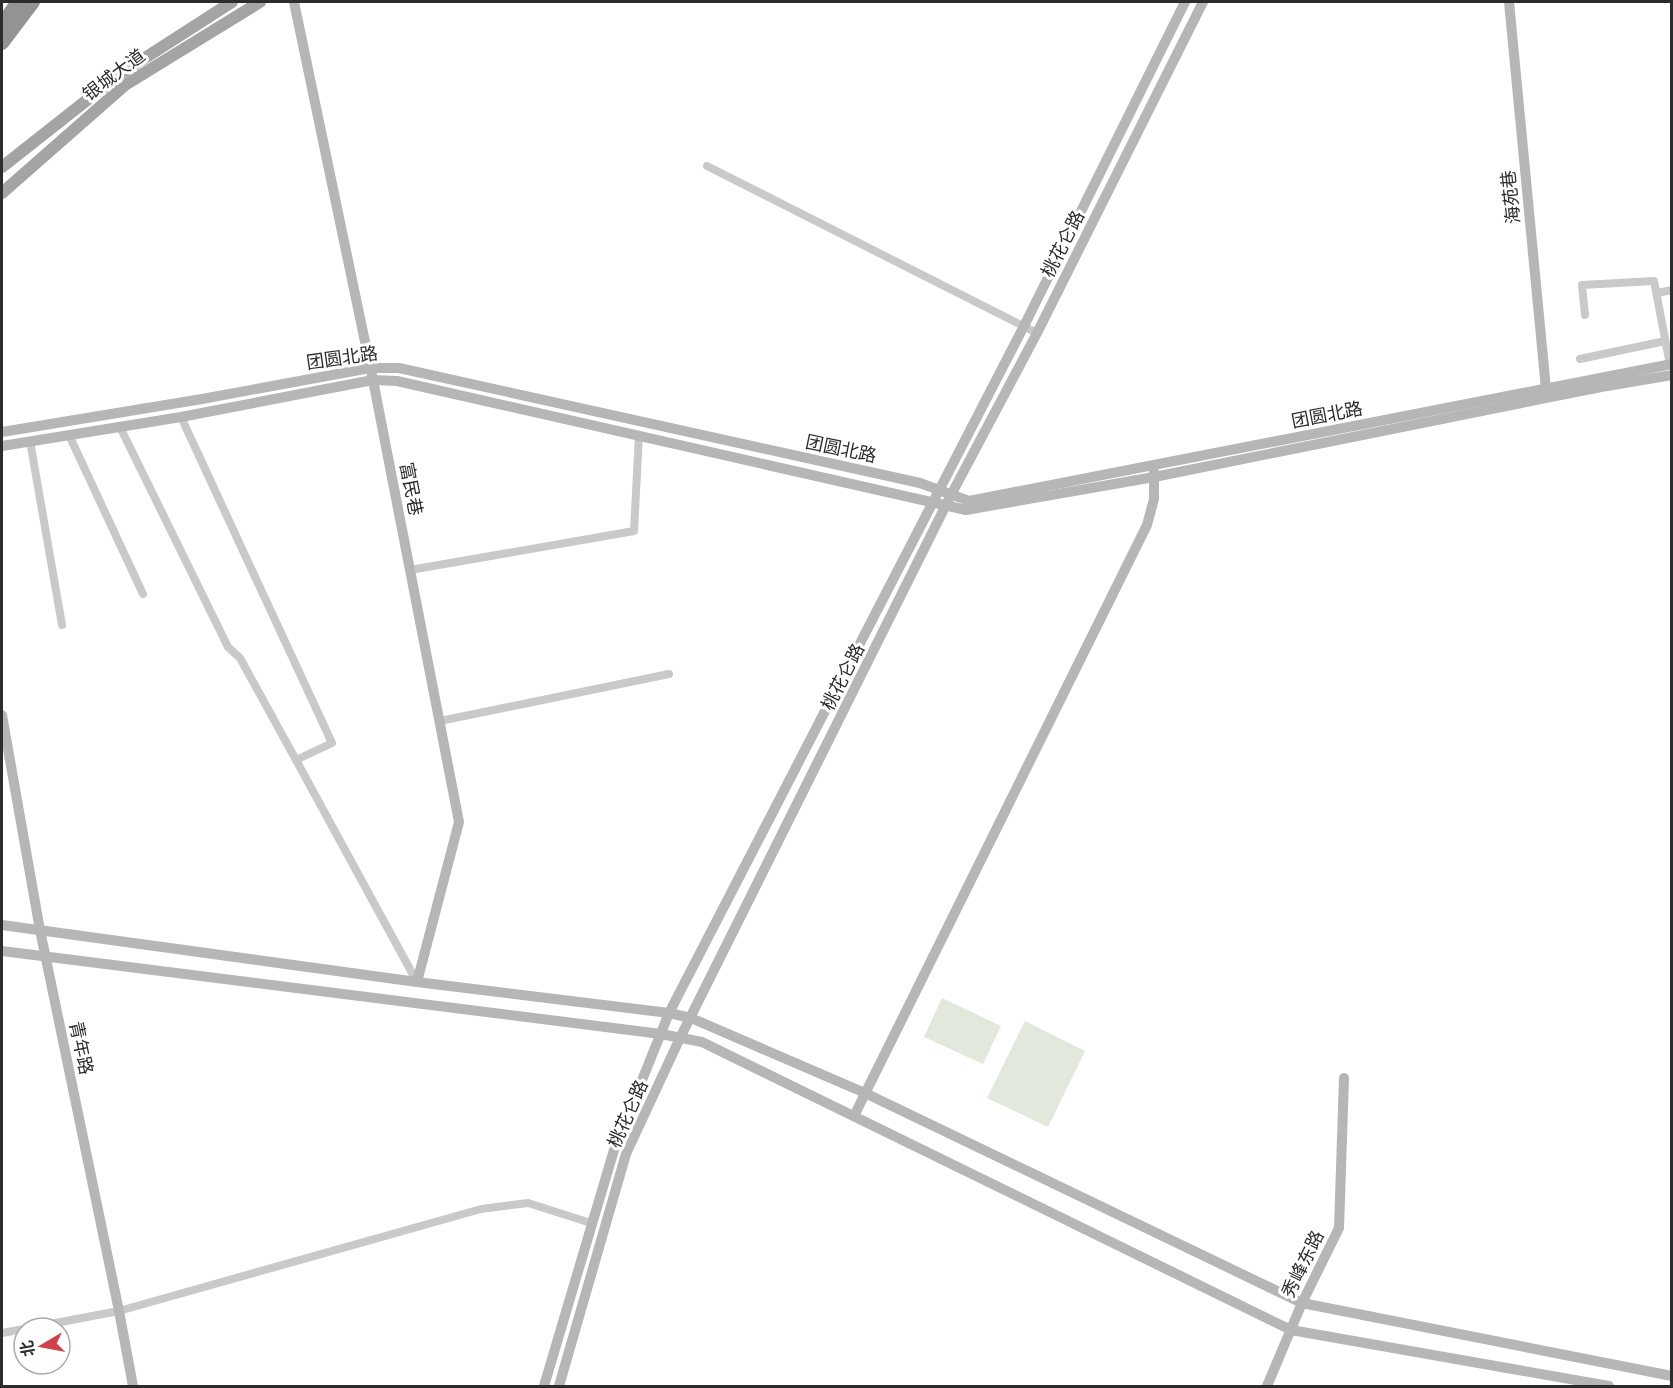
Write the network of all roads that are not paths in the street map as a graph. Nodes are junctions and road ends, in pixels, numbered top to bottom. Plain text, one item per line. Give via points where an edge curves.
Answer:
1 (18, 2) edge
2 (33, 2) edge
3 (232, 2) edge
4 (260, 2) edge
5 (294, 2) edge
6 (1185, 2) edge
7 (1203, 2) edge
8 (1509, 2) edge
9 (2, 24) edge
10 (2, 43) edge
11 (707, 166) dead end
12 (2, 167) edge
13 (2, 193) edge
14 (1671, 290) edge
15 (1657, 293) junction
16 (1585, 315) dead end
17 (1024, 326) junction
18 (1037, 333) junction
19 (1665, 341) junction
20 (1580, 359) dead end
21 (370, 368) junction
22 (1671, 368) edge
23 (373, 380) junction
24 (1546, 389) junction
25 (181, 417) junction
26 (120, 427) junction
27 (2, 432) edge
28 (69, 435) junction
29 (639, 435) junction
30 (30, 441) junction
31 (2, 446) edge
32 (1154, 471) junction
33 (939, 489) junction
34 (951, 495) junction
35 (934, 502) junction
36 (946, 507) junction
37 (410, 570) junction
38 (143, 594) dead end
39 (62, 625) dead end
40 (669, 674) dead end
41 (2, 715) edge
42 (440, 721) junction
43 (296, 760) junction
44 (2, 925) edge
45 (40, 930) junction
46 (2, 951) edge
47 (45, 957) junction
48 (417, 982) junction
49 (669, 1013) junction
50 (691, 1018) junction
51 (661, 1034) junction
52 (680, 1038) junction
53 (1344, 1078) dead end
54 (866, 1093) junction
55 (854, 1116) junction
56 (591, 1223) junction
57 (1302, 1303) junction
58 (119, 1311) junction
59 (72, 1320) edge
60 (1291, 1330) junction
61 (1671, 1376) edge
62 (133, 1386) edge
63 (544, 1386) edge
64 (559, 1386) edge
65 (1267, 1386) edge
66 (1609, 1386) edge

1 - 9 highway
2 - 10 highway
3 - 12 main road, 银城大道 via 120,74
4 - 13 main road, 银城大道 via 125,85
5 - 21 main road, 富民巷
6 - 17 main road, 桃花仑路
7 - 18 main road, 桃花仑路
8 - 24 main road, 海苑巷
11 - 17 street
14 - 15 street
15 - 16 street via 1654,281 1582,285
15 - 19 street
17 - 18 street
17 - 33 main road, 桃花仑路
18 - 34 main road, 桃花仑路
19 - 20 street
19 - 22 street
21 - 23 main road, 富民巷
21 - 27 main road, 团圆北路
21 - 33 main road, 团圆北路 via 399,368
22 - 24 main road, 团圆北路
22 - 32 main road, 团圆北路 via 1601,387
23 - 25 main road, 团圆北路
23 - 29 main road, 团圆北路 via 397,381
23 - 37 main road, 富民巷
24 - 32 main road, 团圆北路
25 - 26 main road, 团圆北路
25 - 43 street via 332,743
26 - 28 main road, 团圆北路
26 - 43 street via 228,647 240,658
28 - 30 main road, 团圆北路
28 - 38 street
29 - 35 main road, 团圆北路
29 - 37 street via 634,531
30 - 31 main road, 团圆北路
30 - 39 street
32 - 34 main road, 团圆北路 via 969,501
32 - 36 main road, 团圆北路 via 966,510
32 - 54 main road via 1154,498 1147,525
33 - 34 main road, 团圆北路
33 - 35 main road, 桃花仑路
34 - 36 main road, 桃花仑路
35 - 36 main road, 团圆北路
35 - 49 main road, 桃花仑路
36 - 50 main road, 桃花仑路
37 - 42 main road, 富民巷
40 - 42 street
41 - 45 main road, 青年路
42 - 48 main road, 富民巷 via 459,822
43 - 48 street
44 - 45 main road
45 - 47 main road, 青年路
45 - 48 main road
46 - 47 main road
47 - 51 main road
47 - 58 main road, 青年路
48 - 49 main road
49 - 50 main road
49 - 51 main road, 桃花仑路
50 - 52 main road, 桃花仑路
50 - 54 main road
51 - 52 main road
51 - 56 main road, 桃花仑路 via 614,1150
52 - 55 main road via 702,1042
52 - 64 main road, 桃花仑路 via 627,1154
53 - 57 main road, 秀峰东路 via 1339,1228
54 - 55 main road
54 - 57 main road
55 - 60 main road
56 - 58 street via 528,1203 481,1209
56 - 63 main road, 桃花仑路
57 - 60 main road, 秀峰东路
57 - 61 main road
58 - 59 street
58 - 62 main road, 青年路
60 - 65 main road, 秀峰东路
60 - 66 main road

